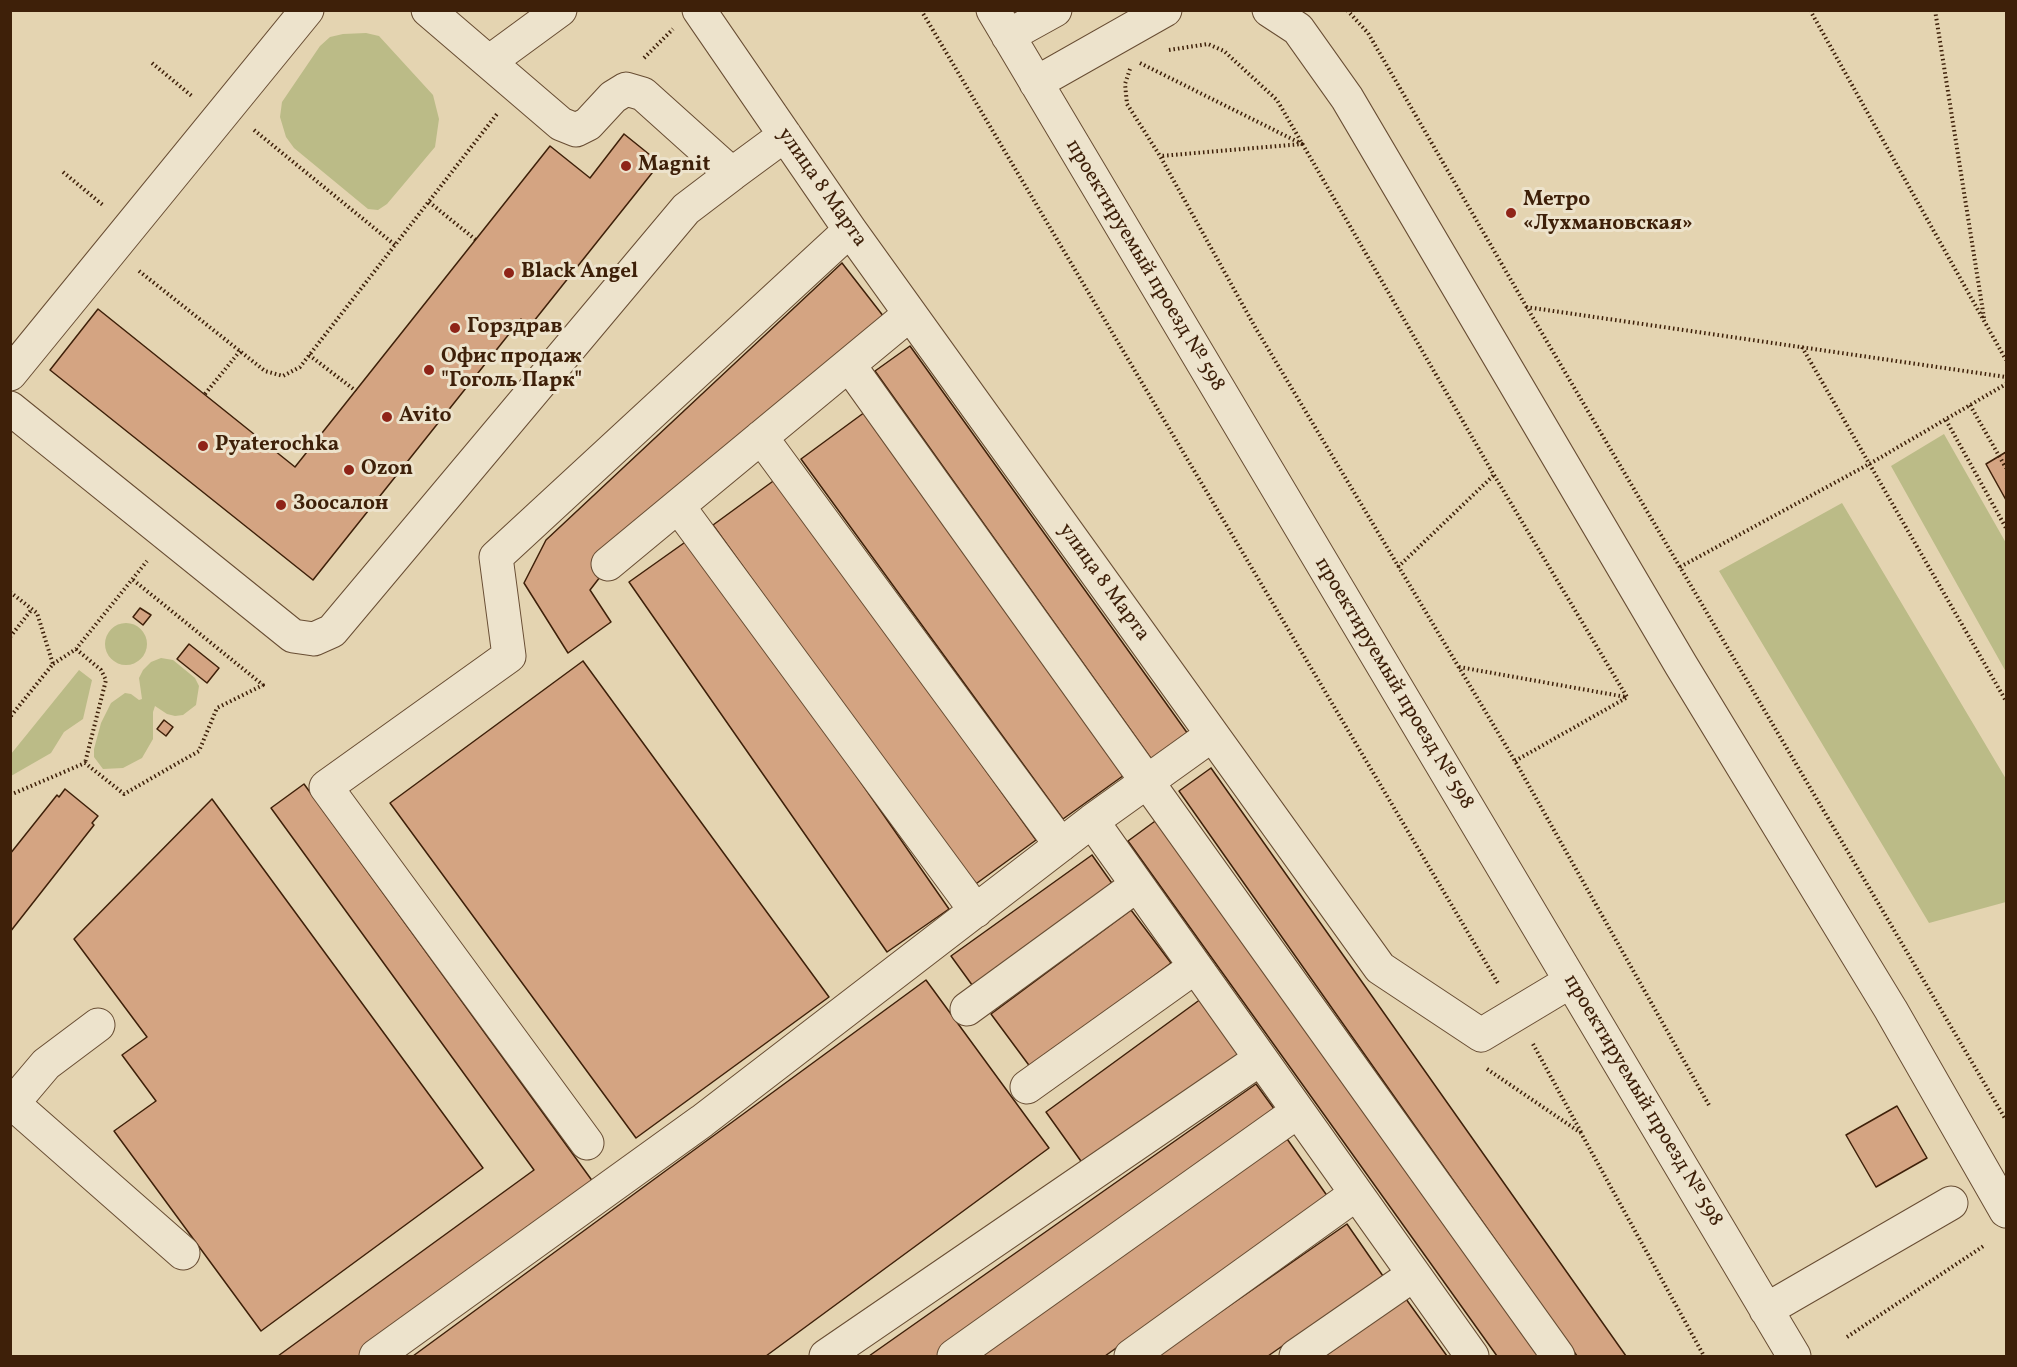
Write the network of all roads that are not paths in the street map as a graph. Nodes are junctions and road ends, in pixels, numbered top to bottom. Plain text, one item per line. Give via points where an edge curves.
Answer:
1 (307, 10) edge
2 (428, 10) edge
3 (560, 10) edge
4 (1055, 10) edge
5 (1165, 10) edge
6 (1269, 10) edge
7 (688, 17) edge
8 (1001, 23) edge
9 (489, 62) junction
10 (1036, 83) junction
11 (785, 135) junction
12 (732, 174) junction
13 (850, 230) junction
14 (910, 314) junction
15 (849, 365) junction
16 (10, 374) edge
17 (10, 408) edge
18 (761, 437) junction
19 (678, 506) junction
20 (608, 564) dead end
21 (1212, 735) junction
22 (1146, 783) junction
23 (1092, 822) junction
24 (1061, 845) junction
25 (1137, 885) junction
26 (976, 911) junction
27 (1196, 967) junction
28 (1571, 981) junction
29 (968, 1009) dead end
30 (98, 1025) dead end
31 (1260, 1059) junction
32 (1027, 1087) dead end
33 (12, 1102) edge
34 (1298, 1112) junction
35 (587, 1143) dead end
36 (1356, 1194) junction
37 (1951, 1203) dead end
38 (2007, 1211) edge
39 (183, 1253) dead end
40 (1413, 1275) junction
41 (1766, 1310) junction
42 (376, 1356) edge
43 (826, 1356) edge
44 (954, 1356) edge
45 (1131, 1356) edge
46 (1296, 1356) edge
47 (1472, 1356) edge
48 (1558, 1356) edge
49 (1794, 1356) edge

1 - 16 street
2 - 9 street
3 - 9 street
4 - 8 street
5 - 10 street
6 - 38 street via 1298,29 1347,98
7 - 11 street, улица 8 Марта
8 - 10 street, проектируемый проезд № 598
9 - 12 street via 561,124 576,130 626,89 643,94
10 - 28 street, проектируемый проезд № 598
11 - 12 street
11 - 13 street, улица 8 Марта
12 - 17 street via 686,208 332,631 314,639 293,636
13 - 14 street, улица 8 Марта
13 - 35 street via 496,557 509,656 326,787
14 - 15 street
14 - 21 street, улица 8 Марта
15 - 18 street
15 - 22 street
18 - 19 street
18 - 24 street
19 - 20 street
19 - 26 street
21 - 22 street
21 - 28 street, улица 8 Марта via 1380,968 1480,1035
22 - 23 street
22 - 48 street
23 - 24 street
23 - 25 street
24 - 26 street
25 - 27 street
25 - 29 street
26 - 42 street via 702,1121
27 - 31 street
27 - 32 street
28 - 41 street, проектируемый проезд № 598
30 - 33 street via 46,1064
31 - 34 street
31 - 43 street
33 - 39 street
34 - 36 street
34 - 44 street
36 - 40 street
36 - 45 street
37 - 41 street
40 - 46 street
40 - 47 street
41 - 49 street, проектируемый проезд № 598

